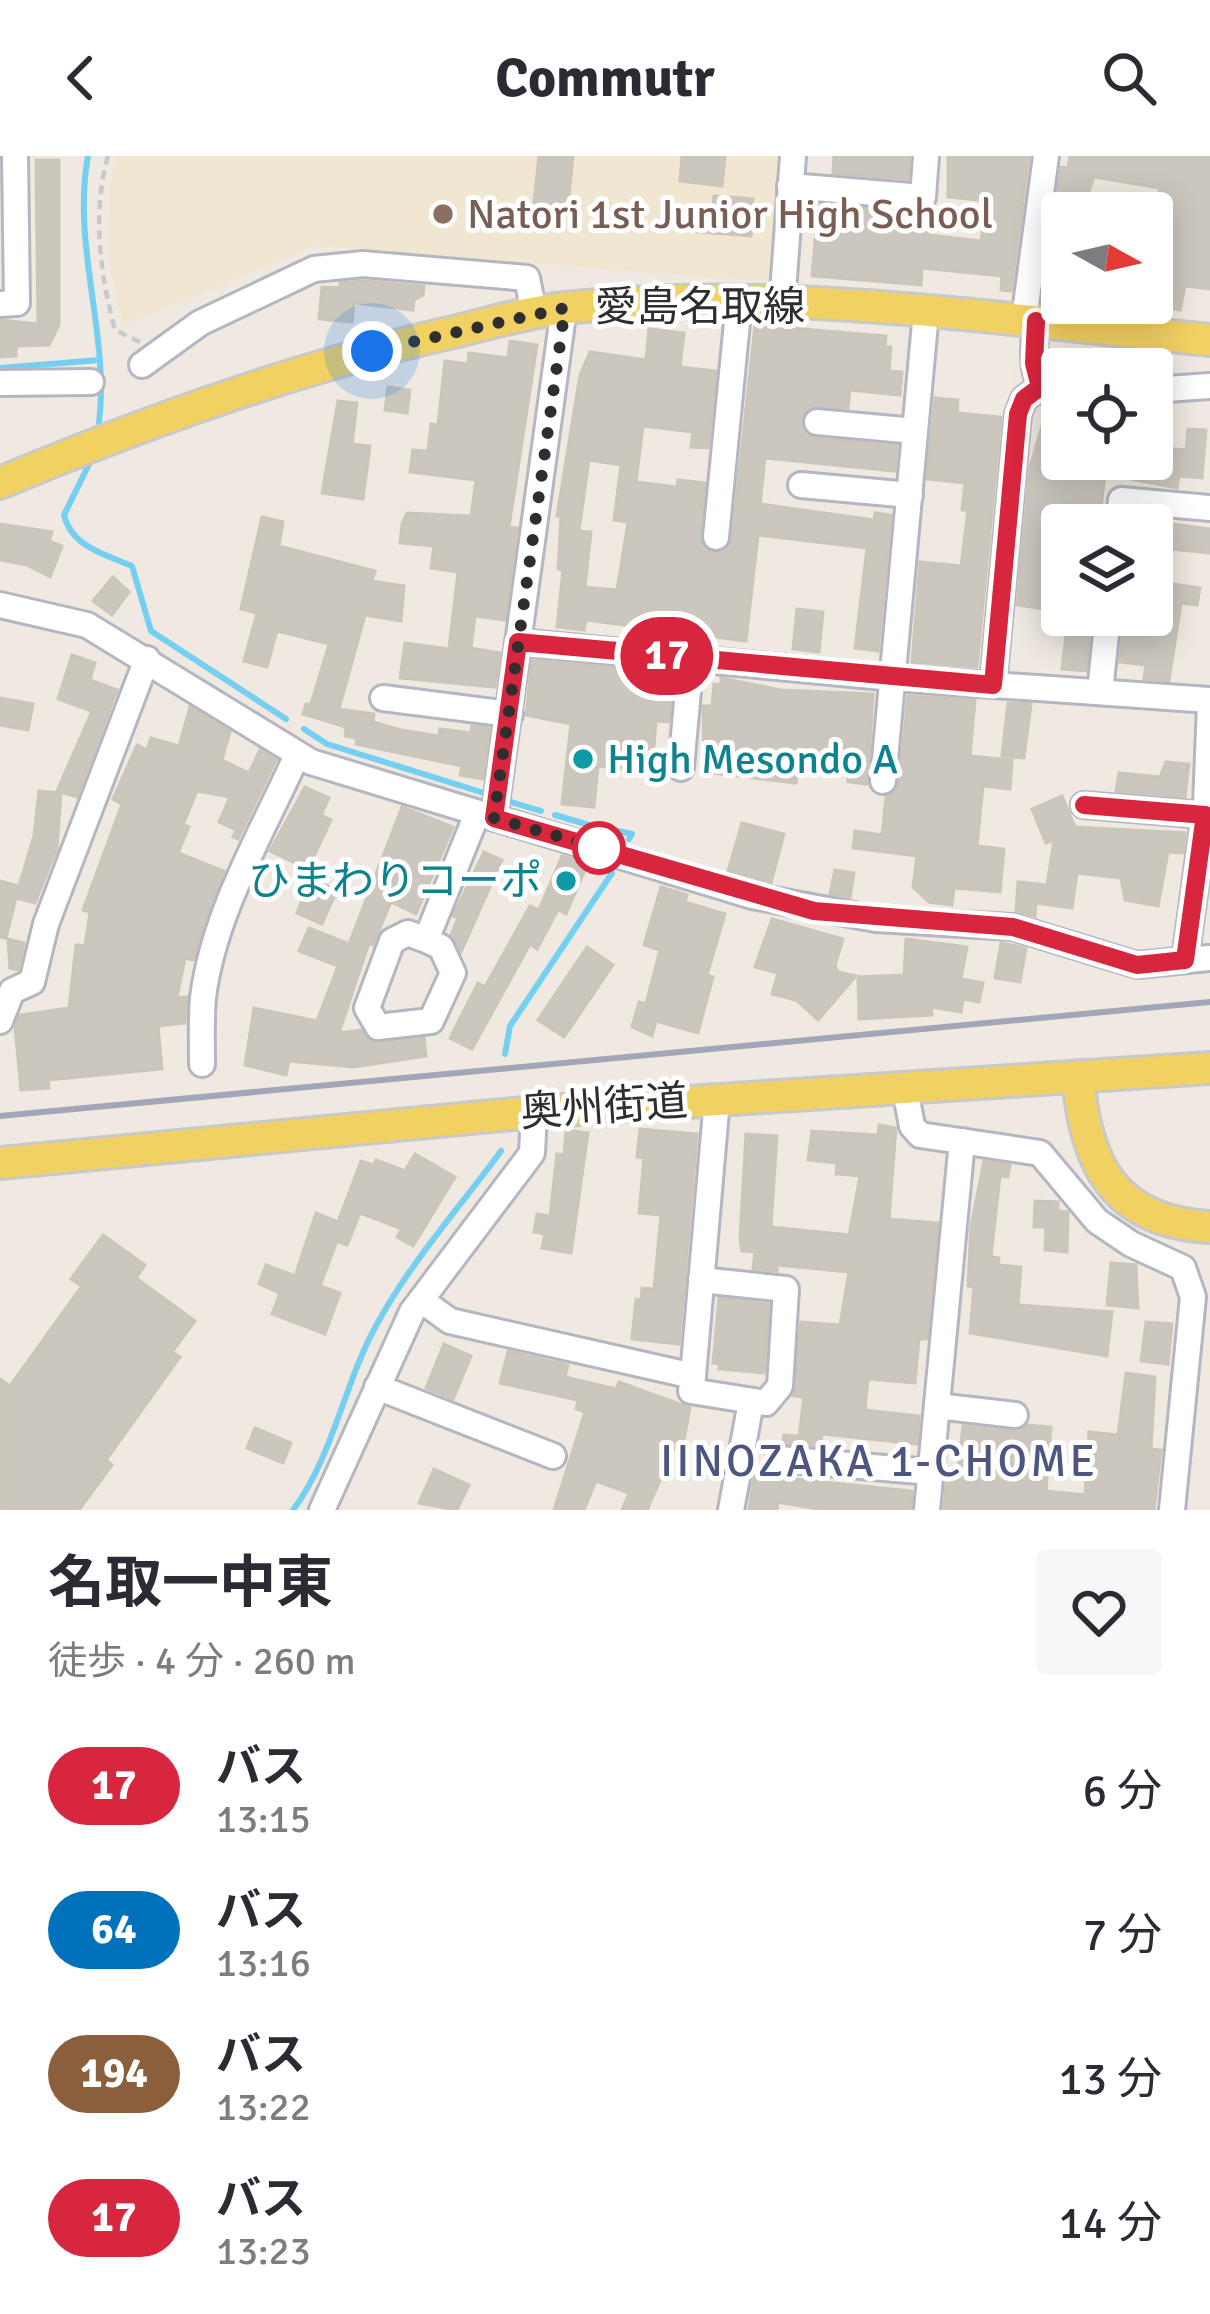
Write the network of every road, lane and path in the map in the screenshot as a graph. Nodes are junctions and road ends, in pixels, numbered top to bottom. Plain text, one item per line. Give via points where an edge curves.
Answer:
1 (15, 156) edge
2 (108, 156) edge
3 (793, 156) edge
4 (926, 156) edge
5 (1046, 156) edge
6 (790, 187) junction
7 (8, 210) edge
8 (739, 302) junction
9 (0, 304) edge
10 (782, 304) junction
11 (549, 311) junction
12 (926, 312) junction
13 (1030, 320) junction
14 (1210, 340) edge
15 (152, 359) joint
16 (91, 382) dead end
17 (0, 383) edge
18 (1210, 386) edge
19 (1040, 387) joint
20 (1173, 389) edge
21 (817, 422) dead end
22 (916, 431) junction
23 (0, 483) edge
24 (801, 484) dead end
25 (910, 495) junction
26 (1121, 504) edge
27 (1166, 504) edge
28 (1173, 505) edge
29 (1210, 508) edge
30 (716, 537) dead end
31 (0, 605) edge
32 (1106, 636) edge
33 (518, 642) junction
34 (691, 658) junction
35 (147, 659) junction
36 (893, 678) junction
37 (993, 685) junction
38 (1100, 692) junction
39 (382, 698) dead end
40 (1210, 702) edge
41 (510, 714) junction
42 (297, 755) junction
43 (681, 768) dead end
44 (884, 781) dead end
45 (1084, 805) dead end
46 (1205, 815) junction
47 (485, 816) junction
48 (426, 940) dead end
49 (1197, 959) edge
50 (0, 1021) edge
51 (202, 1064) dead end
52 (1210, 1068) edge
53 (1078, 1076) junction
54 (905, 1089) junction
55 (717, 1099) junction
56 (534, 1112) junction
57 (962, 1141) junction
58 (0, 1163) edge
59 (1210, 1227) edge
60 (701, 1280) junction
61 (421, 1300) junction
62 (692, 1376) junction
63 (377, 1387) junction
64 (1197, 1401) edge
65 (751, 1402) junction
66 (937, 1406) junction
67 (1015, 1414) dead end
68 (553, 1456) dead end
69 (779, 1460) dead end
70 (931, 1472) junction
71 (322, 1510) edge
72 (730, 1510) edge
73 (927, 1510) edge
74 (1172, 1510) edge

1 - 7 street
2 - 15 path via 99,239 111,317 115,330
3 - 6 street
4 - 6 street via 923,197
5 - 13 street
6 - 10 street
7 - 9 street via 17,303
8 - 10 main road, 愛島名取線
8 - 11 main road, 愛島名取線
8 - 30 street
10 - 12 main road, 愛島名取線
11 - 15 street via 527,278 363,264 314,269 200,323
11 - 23 main road, 愛島名取線 via 372,351
11 - 33 street
12 - 13 main road, 愛島名取線
12 - 22 street
13 - 14 main road, 愛島名取線
13 - 19 street
16 - 17 street
18 - 20 street
19 - 37 street via 1018,414
21 - 22 street
22 - 25 street
24 - 25 street
25 - 36 street
26 - 27 street
28 - 29 street
31 - 35 street via 87,625
32 - 38 street
33 - 34 street
33 - 41 street
34 - 36 street
34 - 43 street
35 - 42 street
35 - 50 street via 46,924 32,982 12,991
36 - 37 street
36 - 44 street
37 - 38 street
38 - 40 street
39 - 41 street
40 - 46 street
41 - 47 street
42 - 47 street
42 - 51 street via 214,953 203,997
45 - 46 street
46 - 49 street
47 - 48 street
47 - 49 street via 814,911 1013,927 1137,965
52 - 53 main road, 奥州街道
53 - 54 main road, 奥州街道
53 - 59 main road via 1086,1145 1098,1171 1144,1210
54 - 55 main road, 奥州街道
54 - 57 street via 920,1135
55 - 56 main road, 奥州街道
55 - 60 street
56 - 58 main road, 奥州街道
56 - 61 street via 532,1154
57 - 64 street via 1040,1153 1097,1221 1183,1268 1193,1297
57 - 66 street
60 - 62 street
60 - 65 street via 785,1289 780,1386 766,1403
61 - 62 street via 450,1321
61 - 63 street
62 - 65 street via 691,1391
63 - 68 street
63 - 71 street
64 - 74 street
65 - 72 street
66 - 67 street
66 - 70 street
69 - 70 street
70 - 73 street

